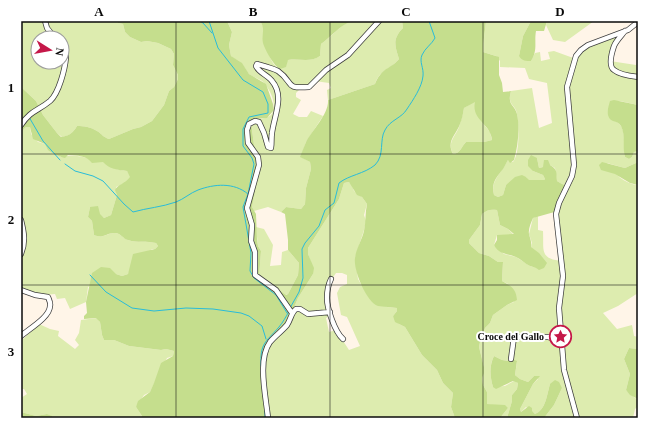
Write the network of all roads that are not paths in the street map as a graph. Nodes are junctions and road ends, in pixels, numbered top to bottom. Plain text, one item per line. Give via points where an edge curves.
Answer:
1 (379, 21) edge
2 (638, 22) edge
3 (625, 31) junction
4 (617, 34) junction
5 (616, 42) junction
6 (62, 70) edge
7 (638, 78) edge
8 (21, 124) edge
9 (21, 220) edge
10 (21, 254) edge
11 (331, 279) dead end
12 (21, 290) edge
13 (290, 311) junction
14 (330, 312) junction
15 (21, 336) edge
16 (343, 339) dead end
17 (561, 342) junction
18 (511, 359) dead end
19 (268, 418) edge
20 (577, 418) edge

1 - 13 street via 348,55 326,70 309,87 295,88 278,71 257,64 256,66 272,80 278,89 279,99 271,148 268,148 259,122 249,124 247,130 248,143 258,157 247,208 252,225 251,242 255,252 254,271 255,275 282,296
2 - 3 street
3 - 4 street
3 - 5 street
4 - 5 street
4 - 17 street via 581,50 576,56 567,87 574,165 556,214 564,276 560,308
5 - 7 street via 612,68 620,74
6 - 8 street via 56,93 50,101 32,111
9 - 10 street via 24,232 24,247
11 - 14 street via 327,298
12 - 15 street via 48,297 50,304 49,311 43,319
13 - 14 street via 298,308 308,314
13 - 19 street via 290,320 270,342 264,355 263,376
14 - 16 street via 334,325
17 - 18 street via 548,337 514,337
17 - 20 street via 564,370

